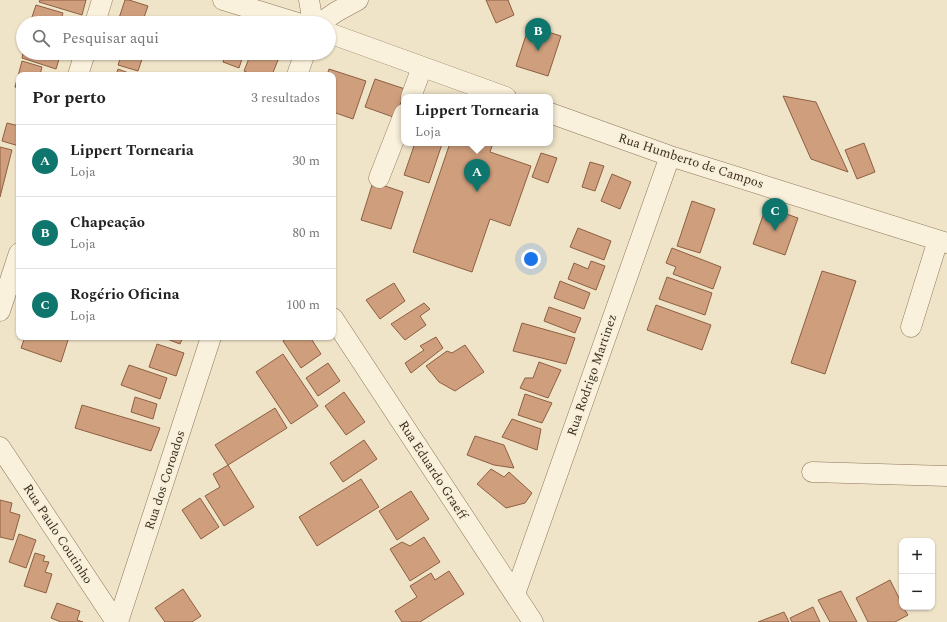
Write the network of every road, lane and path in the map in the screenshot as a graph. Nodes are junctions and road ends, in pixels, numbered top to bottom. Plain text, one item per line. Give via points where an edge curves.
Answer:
1 (102, 0) edge
2 (223, 0) edge
3 (309, 0) edge
4 (358, 0) edge
5 (97, 16) edge
6 (275, 16) edge
7 (312, 16) edge
8 (330, 16) edge
9 (336, 36) edge
10 (83, 60) edge
11 (303, 60) edge
12 (422, 67) junction
13 (79, 72) edge
14 (299, 72) edge
15 (412, 94) edge
16 (498, 94) edge
17 (553, 114) edge
18 (401, 122) edge
19 (670, 156) junction
20 (379, 178) dead end
21 (942, 241) edge
22 (16, 262) edge
23 (0, 311) edge
24 (336, 323) edge
25 (912, 327) dead end
26 (210, 340) edge
27 (0, 447) edge
28 (812, 472) dead end
29 (947, 476) edge
30 (515, 594) junction
31 (117, 622) edge
32 (533, 622) edge

1 - 5 street
2 - 6 street
3 - 7 street
4 - 8 street
9 - 12 street
10 - 13 street
11 - 14 street
12 - 15 street
12 - 16 street
17 - 19 street, Rua Humberto de Campos
18 - 20 street
19 - 21 street, Rua Humberto de Campos
19 - 30 street, Rua Rodrigo Martinez
21 - 25 street
22 - 23 street
24 - 30 street, Rua Eduardo Graeff
26 - 31 street, Rua dos Coroados
27 - 31 street, Rua Paulo Coutinho
28 - 29 street
30 - 32 street, Rua Eduardo Graeff

